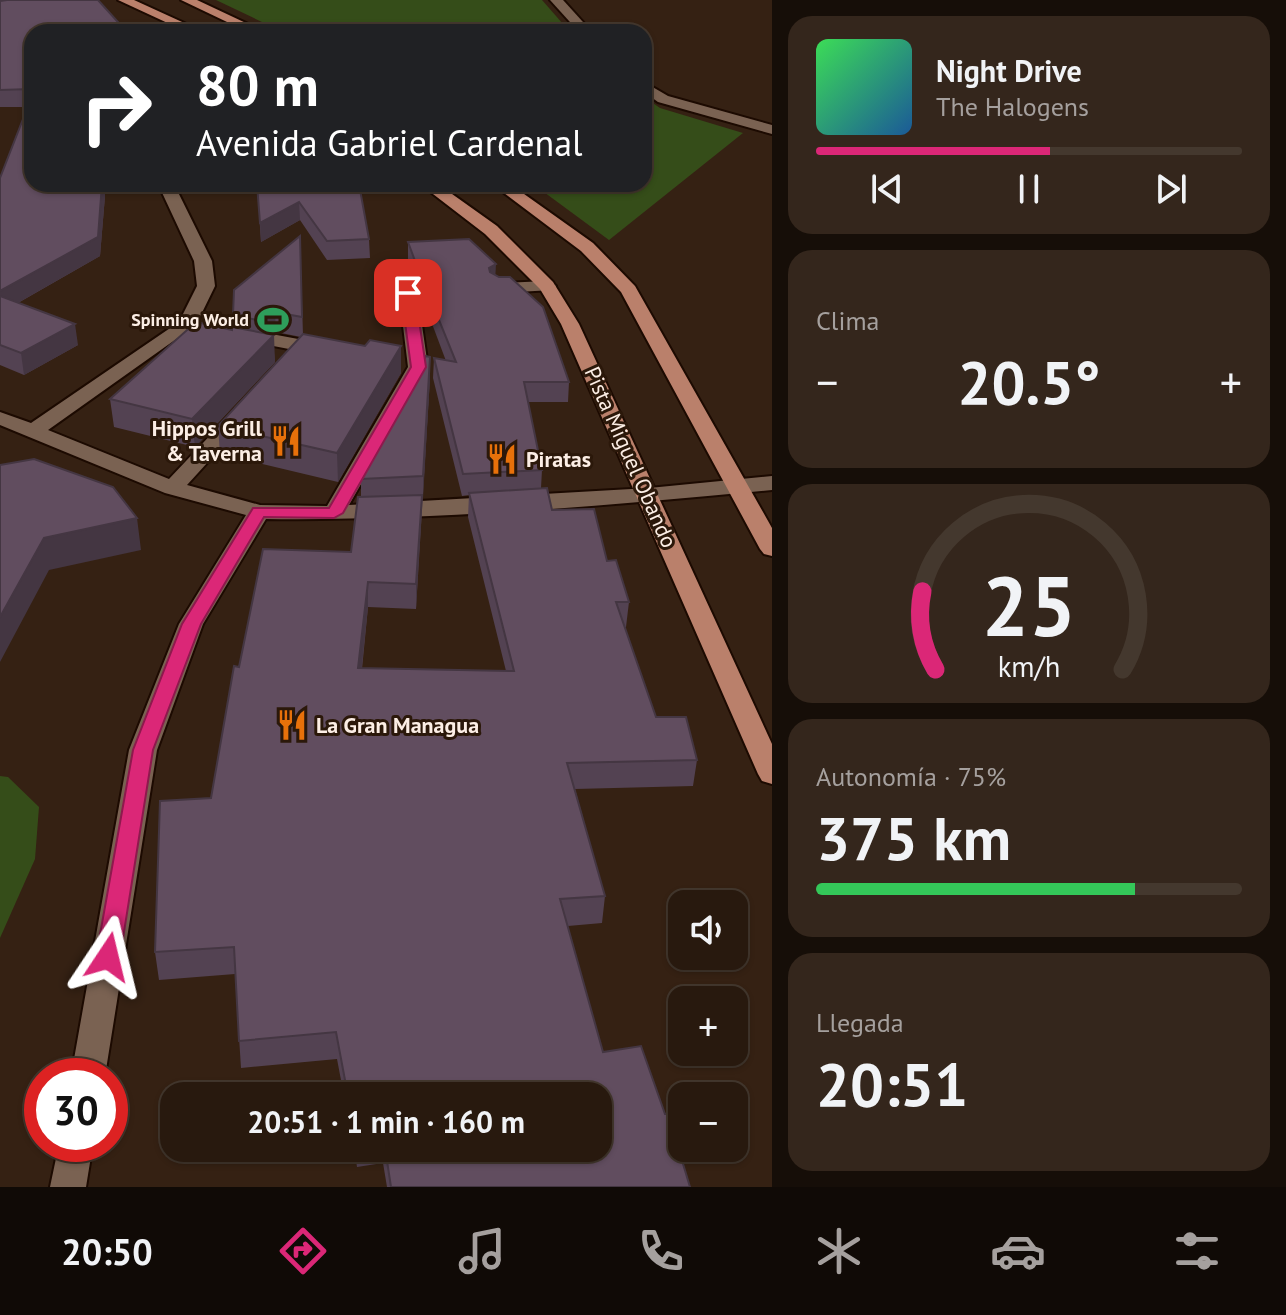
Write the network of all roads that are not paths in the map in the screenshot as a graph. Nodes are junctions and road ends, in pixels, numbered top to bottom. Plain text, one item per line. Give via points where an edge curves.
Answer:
1 (124, 0) edge
2 (187, 0) edge
3 (556, 0) edge
4 (180, 24) edge
5 (241, 24) edge
6 (578, 24) edge
7 (652, 91) edge
8 (772, 130) edge
9 (168, 192) edge
10 (439, 192) edge
11 (511, 192) edge
12 (547, 286) junction
13 (500, 288) edge
14 (413, 293) dead end
15 (202, 333) junction
16 (341, 353) edge
17 (283, 368) edge
18 (253, 401) edge
19 (0, 418) edge
20 (32, 432) junction
21 (772, 483) edge
22 (739, 487) junction
23 (173, 488) junction
24 (649, 495) junction
25 (259, 512) junction
26 (334, 513) junction
27 (772, 549) edge
28 (772, 774) edge
29 (91, 1058) edge
30 (73, 1162) edge
31 (68, 1187) edge

1 - 4 main road
2 - 5 main road
3 - 6 street
7 - 8 street
9 - 15 street via 203,261
10 - 12 main road, Pista Miguel Obando via 491,230
11 - 22 main road via 587,247 629,290
12 - 13 street
12 - 24 main road, Pista Miguel Obando via 570,324
14 - 26 street via 408,293 411,365
15 - 16 street
15 - 17 street via 294,357
15 - 20 street
18 - 23 street
19 - 20 street
20 - 23 street
21 - 22 street
22 - 24 street
22 - 27 main road
23 - 25 street
24 - 26 street
24 - 28 main road, Pista Miguel Obando
25 - 26 street
25 - 29 street via 191,624 143,750
30 - 31 street

